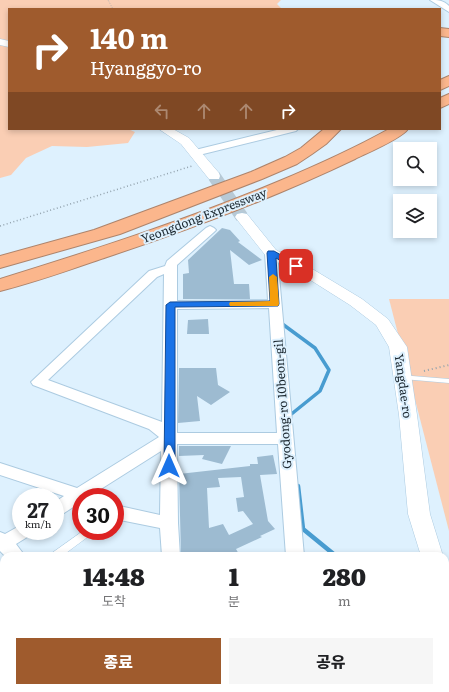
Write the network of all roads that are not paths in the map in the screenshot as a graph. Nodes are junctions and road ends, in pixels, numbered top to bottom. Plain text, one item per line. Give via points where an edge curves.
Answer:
1 (434, 0) edge
2 (447, 12) edge
3 (167, 130) edge
4 (289, 130) edge
5 (332, 130) edge
6 (368, 130) edge
7 (398, 130) edge
8 (408, 130) edge
9 (199, 157) junction
10 (331, 164) junction
11 (214, 176) tunnel mouth
12 (205, 202) junction
13 (242, 217) tunnel mouth
14 (210, 230) dead end
15 (100, 234) junction
16 (271, 253) junction
17 (0, 262) edge
18 (171, 268) junction
19 (0, 270) edge
20 (0, 285) edge
21 (275, 304) junction
22 (170, 305) junction
23 (409, 378) junction
24 (449, 381) edge
25 (170, 438) junction
26 (285, 439) junction
27 (0, 469) edge
28 (95, 488) edge
29 (72, 491) edge
30 (124, 514) edge
31 (169, 523) junction
32 (12, 536) edge
33 (77, 540) edge
34 (2, 541) edge
35 (12, 552) edge
36 (61, 552) edge
37 (171, 552) edge
38 (295, 552) edge
39 (431, 552) edge

1 - 2 street via 444,5
3 - 9 street via 185,141
4 - 9 street
5 - 15 highway via 295,158 242,181
6 - 12 highway, Yeongdong Expressway via 290,168
7 - 10 highway, Yeongdong Expressway
8 - 10 highway
9 - 11 street
10 - 20 highway, Yeongdong Expressway via 175,228
12 - 15 highway, Yeongdong Expressway
12 - 19 highway, Yeongdong Expressway
13 - 16 street, Yangdae-ro
14 - 18 street via 171,264
15 - 17 highway, Yeongdong Expressway
16 - 21 street, Gyodong-ro 10beon-gil
16 - 23 street, Yangdae-ro via 356,302 382,322 398,347
18 - 22 street
18 - 25 street via 153,274 38,382 155,425
21 - 22 street
21 - 26 street, Gyodong-ro 10beon-gil
22 - 25 street
23 - 24 lane
23 - 39 street, Yangdae-ro via 408,415 420,514
25 - 26 street
25 - 28 street
25 - 31 street
26 - 38 street, Gyodong-ro 10beon-gil
27 - 29 street
30 - 31 street
31 - 37 street
32 - 34 street
33 - 36 lane
34 - 35 street

